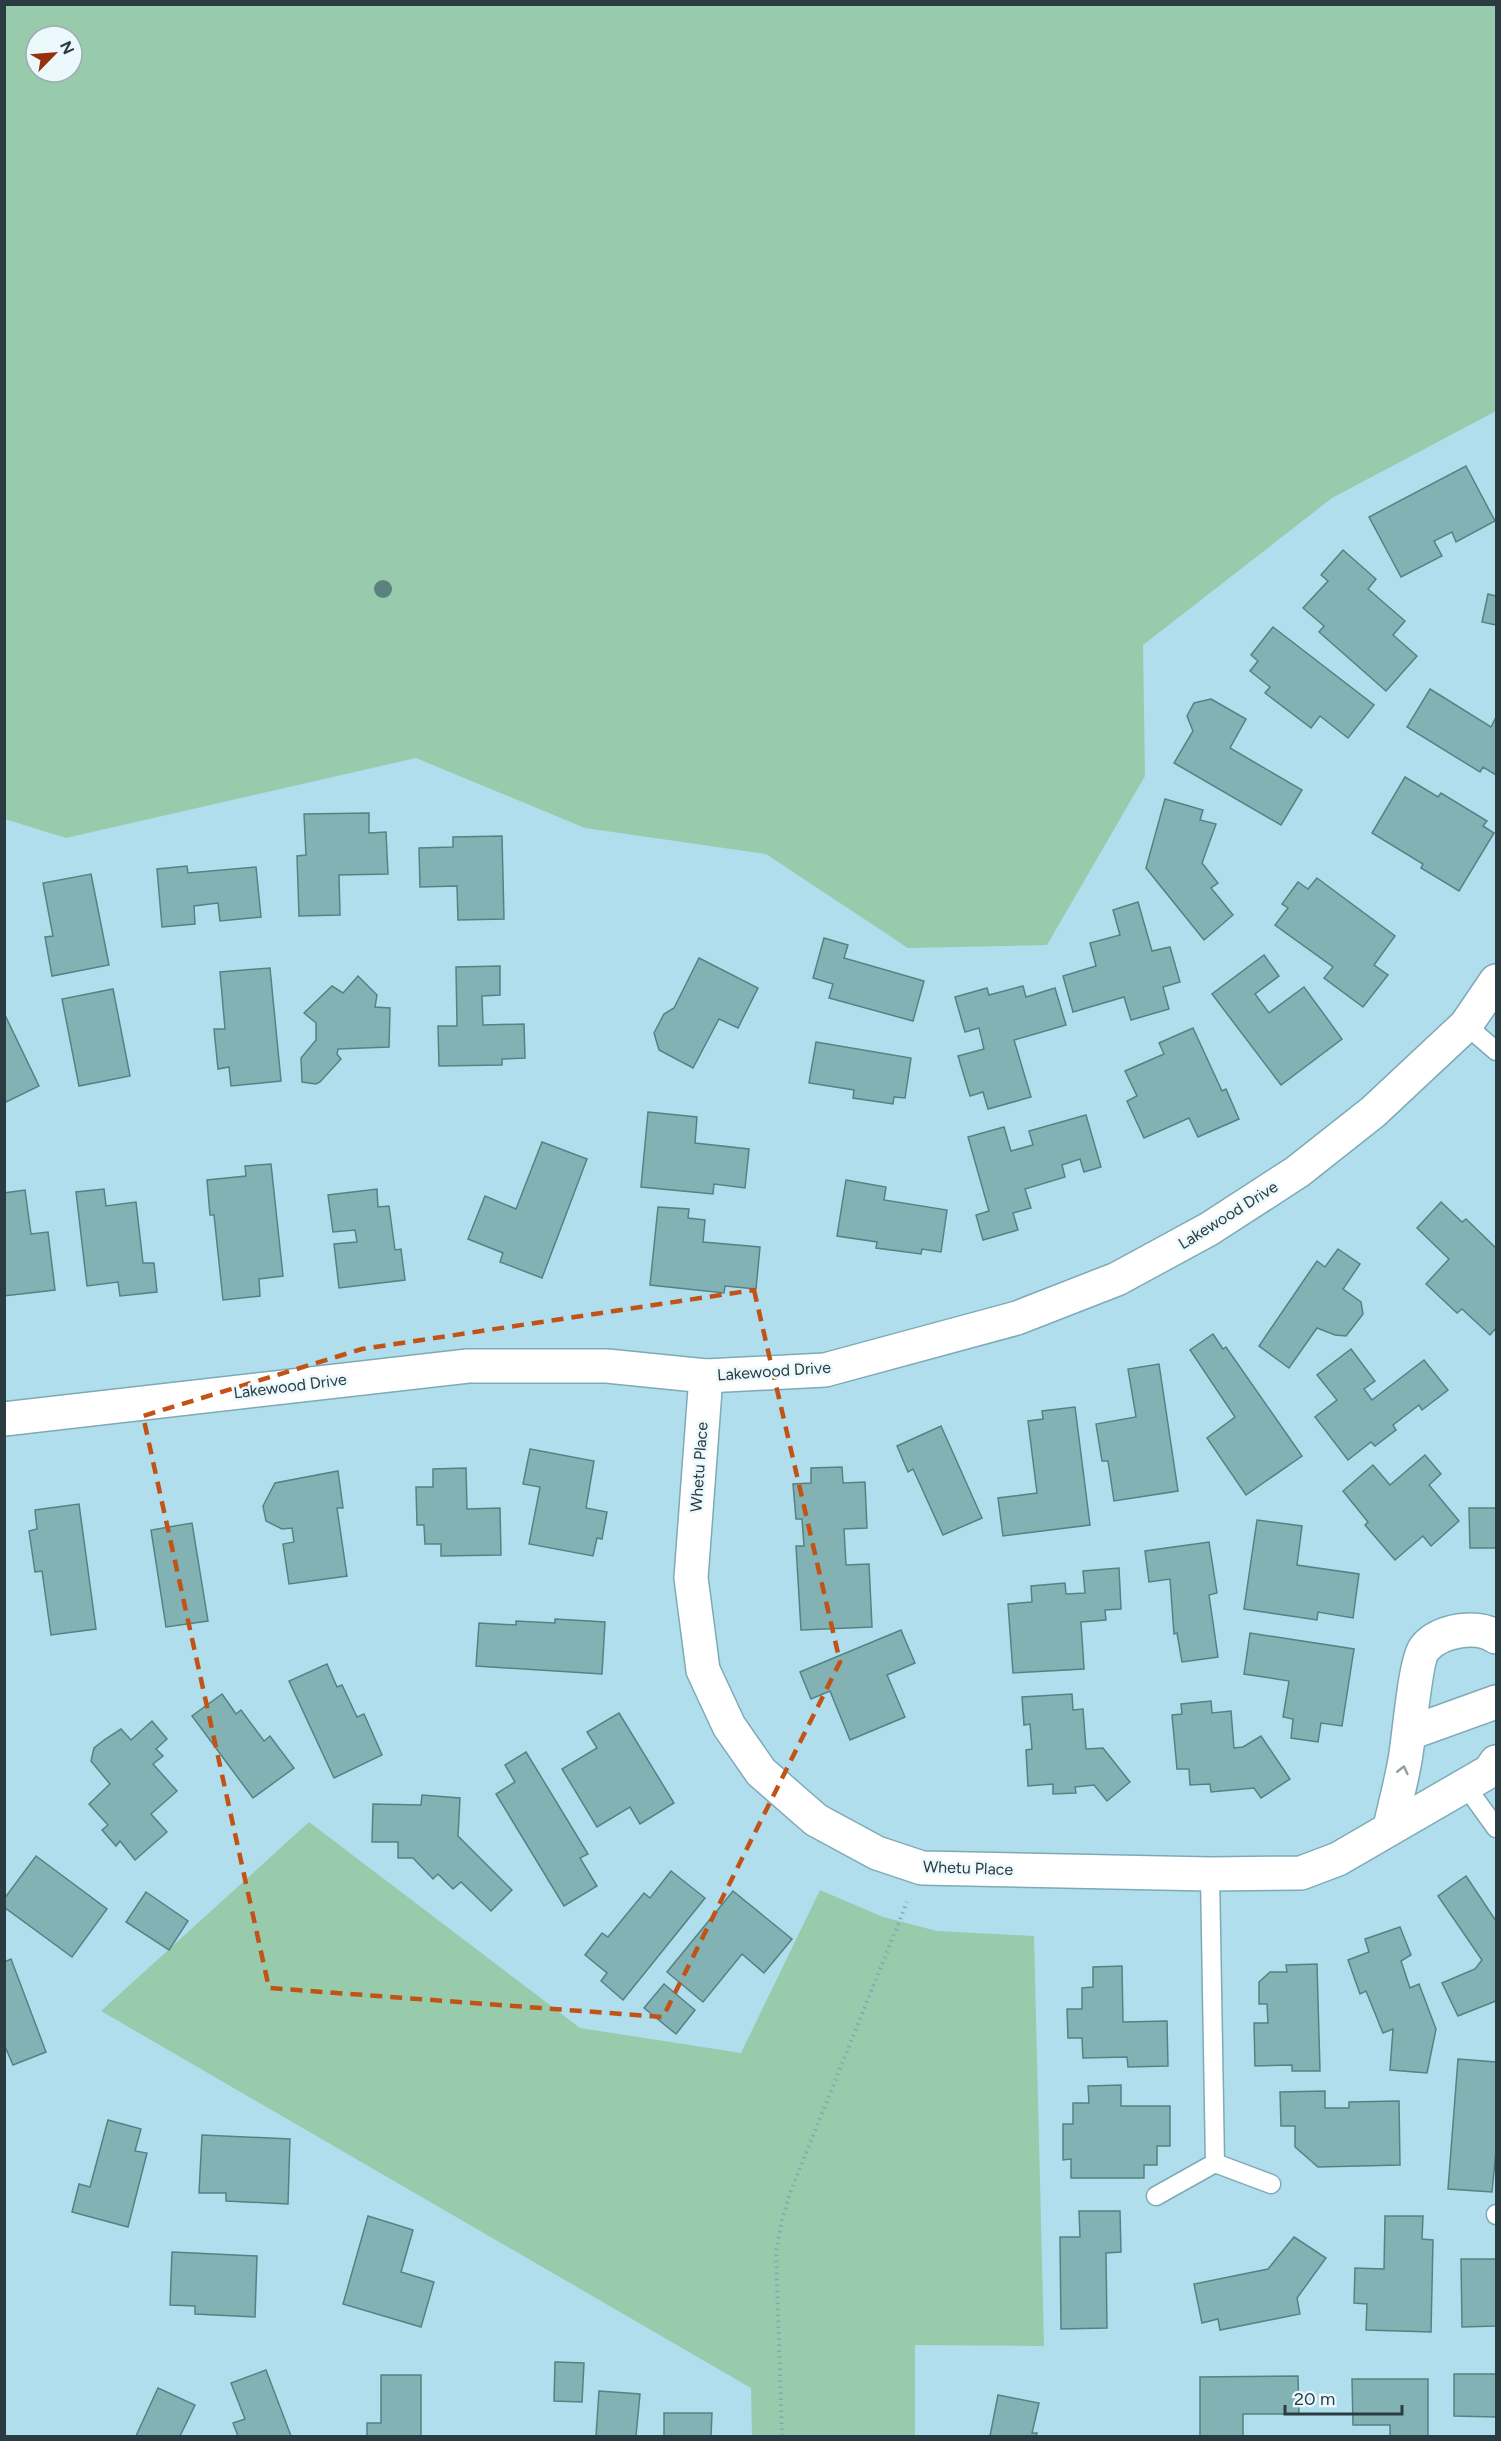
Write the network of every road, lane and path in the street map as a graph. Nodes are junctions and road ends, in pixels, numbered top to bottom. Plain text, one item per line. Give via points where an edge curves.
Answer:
1 (1497, 981) edge
2 (1466, 1025) junction
3 (1497, 1051) edge
4 (706, 1376) junction
5 (4, 1419) edge
6 (1497, 1637) edge
7 (1497, 1702) edge
8 (1410, 1733) junction
9 (1497, 1762) edge
10 (1465, 1785) junction
11 (1390, 1827) junction
12 (1497, 1828) edge
13 (922, 1868) junction
14 (1210, 1874) junction
15 (1215, 2163) junction
16 (1271, 2184) dead end
17 (1156, 2196) dead end
18 (782, 2436) edge

1 - 2 street, Lakewood Drive
2 - 3 lane
2 - 4 street, Lakewood Drive via 1373,1112 1298,1172 1209,1229 1117,1279 1017,1318 825,1370
4 - 5 street, Lakewood Drive via 607,1366 468,1366
4 - 13 street, Whetu Place via 691,1578 703,1670 729,1726 761,1772 816,1821 877,1853
6 - 8 street via 1468,1630 1444,1633 1424,1648 1415,1678
7 - 8 street
11 -> 8 street
9 - 10 street, Whetu Place via 1490,1771
10 - 11 street, Whetu Place
10 - 12 lane
11 - 14 street, Whetu Place via 1338,1859 1301,1873
13 - 14 street, Whetu Place
13 - 18 path via 782,2220 776,2252
14 - 15 lane
15 - 16 lane
15 - 17 lane

